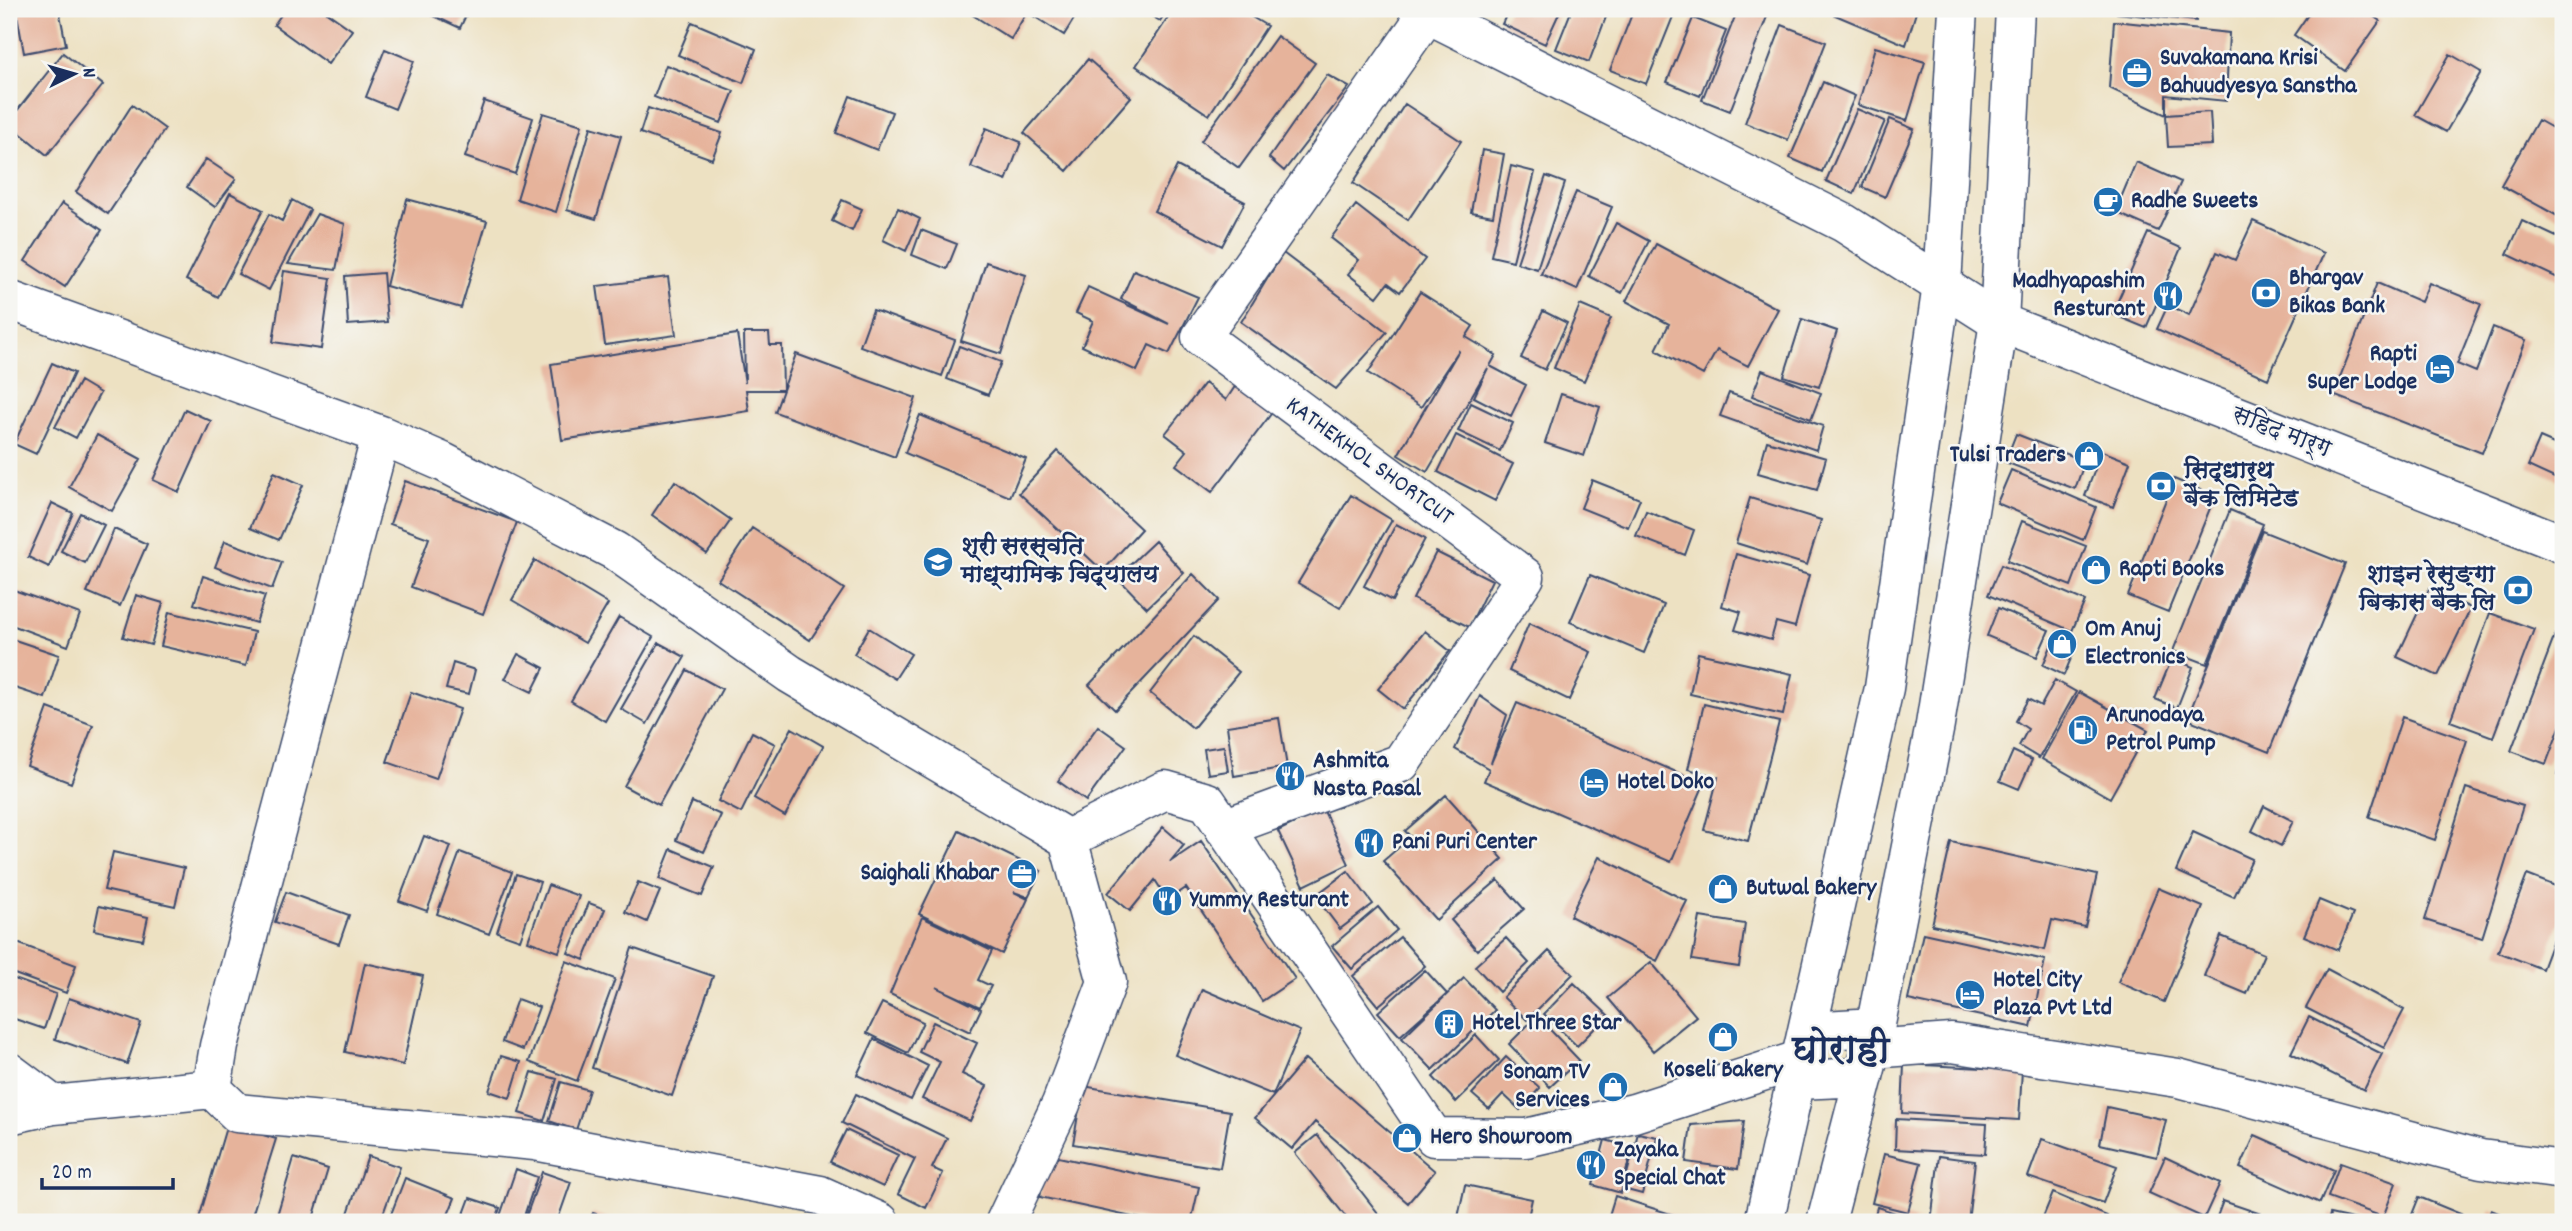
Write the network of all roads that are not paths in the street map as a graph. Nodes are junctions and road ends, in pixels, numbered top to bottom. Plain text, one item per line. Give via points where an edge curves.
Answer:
1 (1958, 9) edge
2 (2015, 9) edge
3 (1423, 11) edge
4 (1942, 285) junction
5 (9, 300) edge
6 (1999, 322) junction
7 (381, 435) junction
8 (2563, 544) edge
9 (1224, 828) junction
10 (1068, 839) junction
11 (1870, 1051) junction
12 (1802, 1057) junction
13 (9, 1072) edge
14 (212, 1089) junction
15 (53, 1105) junction
16 (9, 1115) edge
17 (2563, 1170) edge
18 (880, 1222) edge
19 (1005, 1222) edge
20 (1764, 1222) edge
21 (1826, 1222) edge

1 - 4 street
2 - 6 street
3 - 4 street, सहिद मार्ग via 1844,223
3 - 9 street, KATHEKHOL SHORTCUT via 1201,337 1525,577 1401,763
4 - 6 street, सहिद मार्ग
4 - 12 street via 1884,688
5 - 7 street
6 - 8 street, सहिद मार्ग
6 - 11 street via 1935,725
7 - 10 street via 615,551 790,674
7 - 14 street via 219,1046
9 - 10 street via 1207,802 1165,790
9 - 12 street via 1434,1137 1526,1138 1634,1113
10 - 19 street via 1107,982 1061,1104
11 - 12 street
11 - 12 street
11 - 17 street via 1952,1043 2178,1078 2481,1159
11 - 21 street
12 - 20 street
13 - 15 street
14 - 15 street
14 - 18 street via 237,1112 535,1141 820,1195
15 - 16 street

